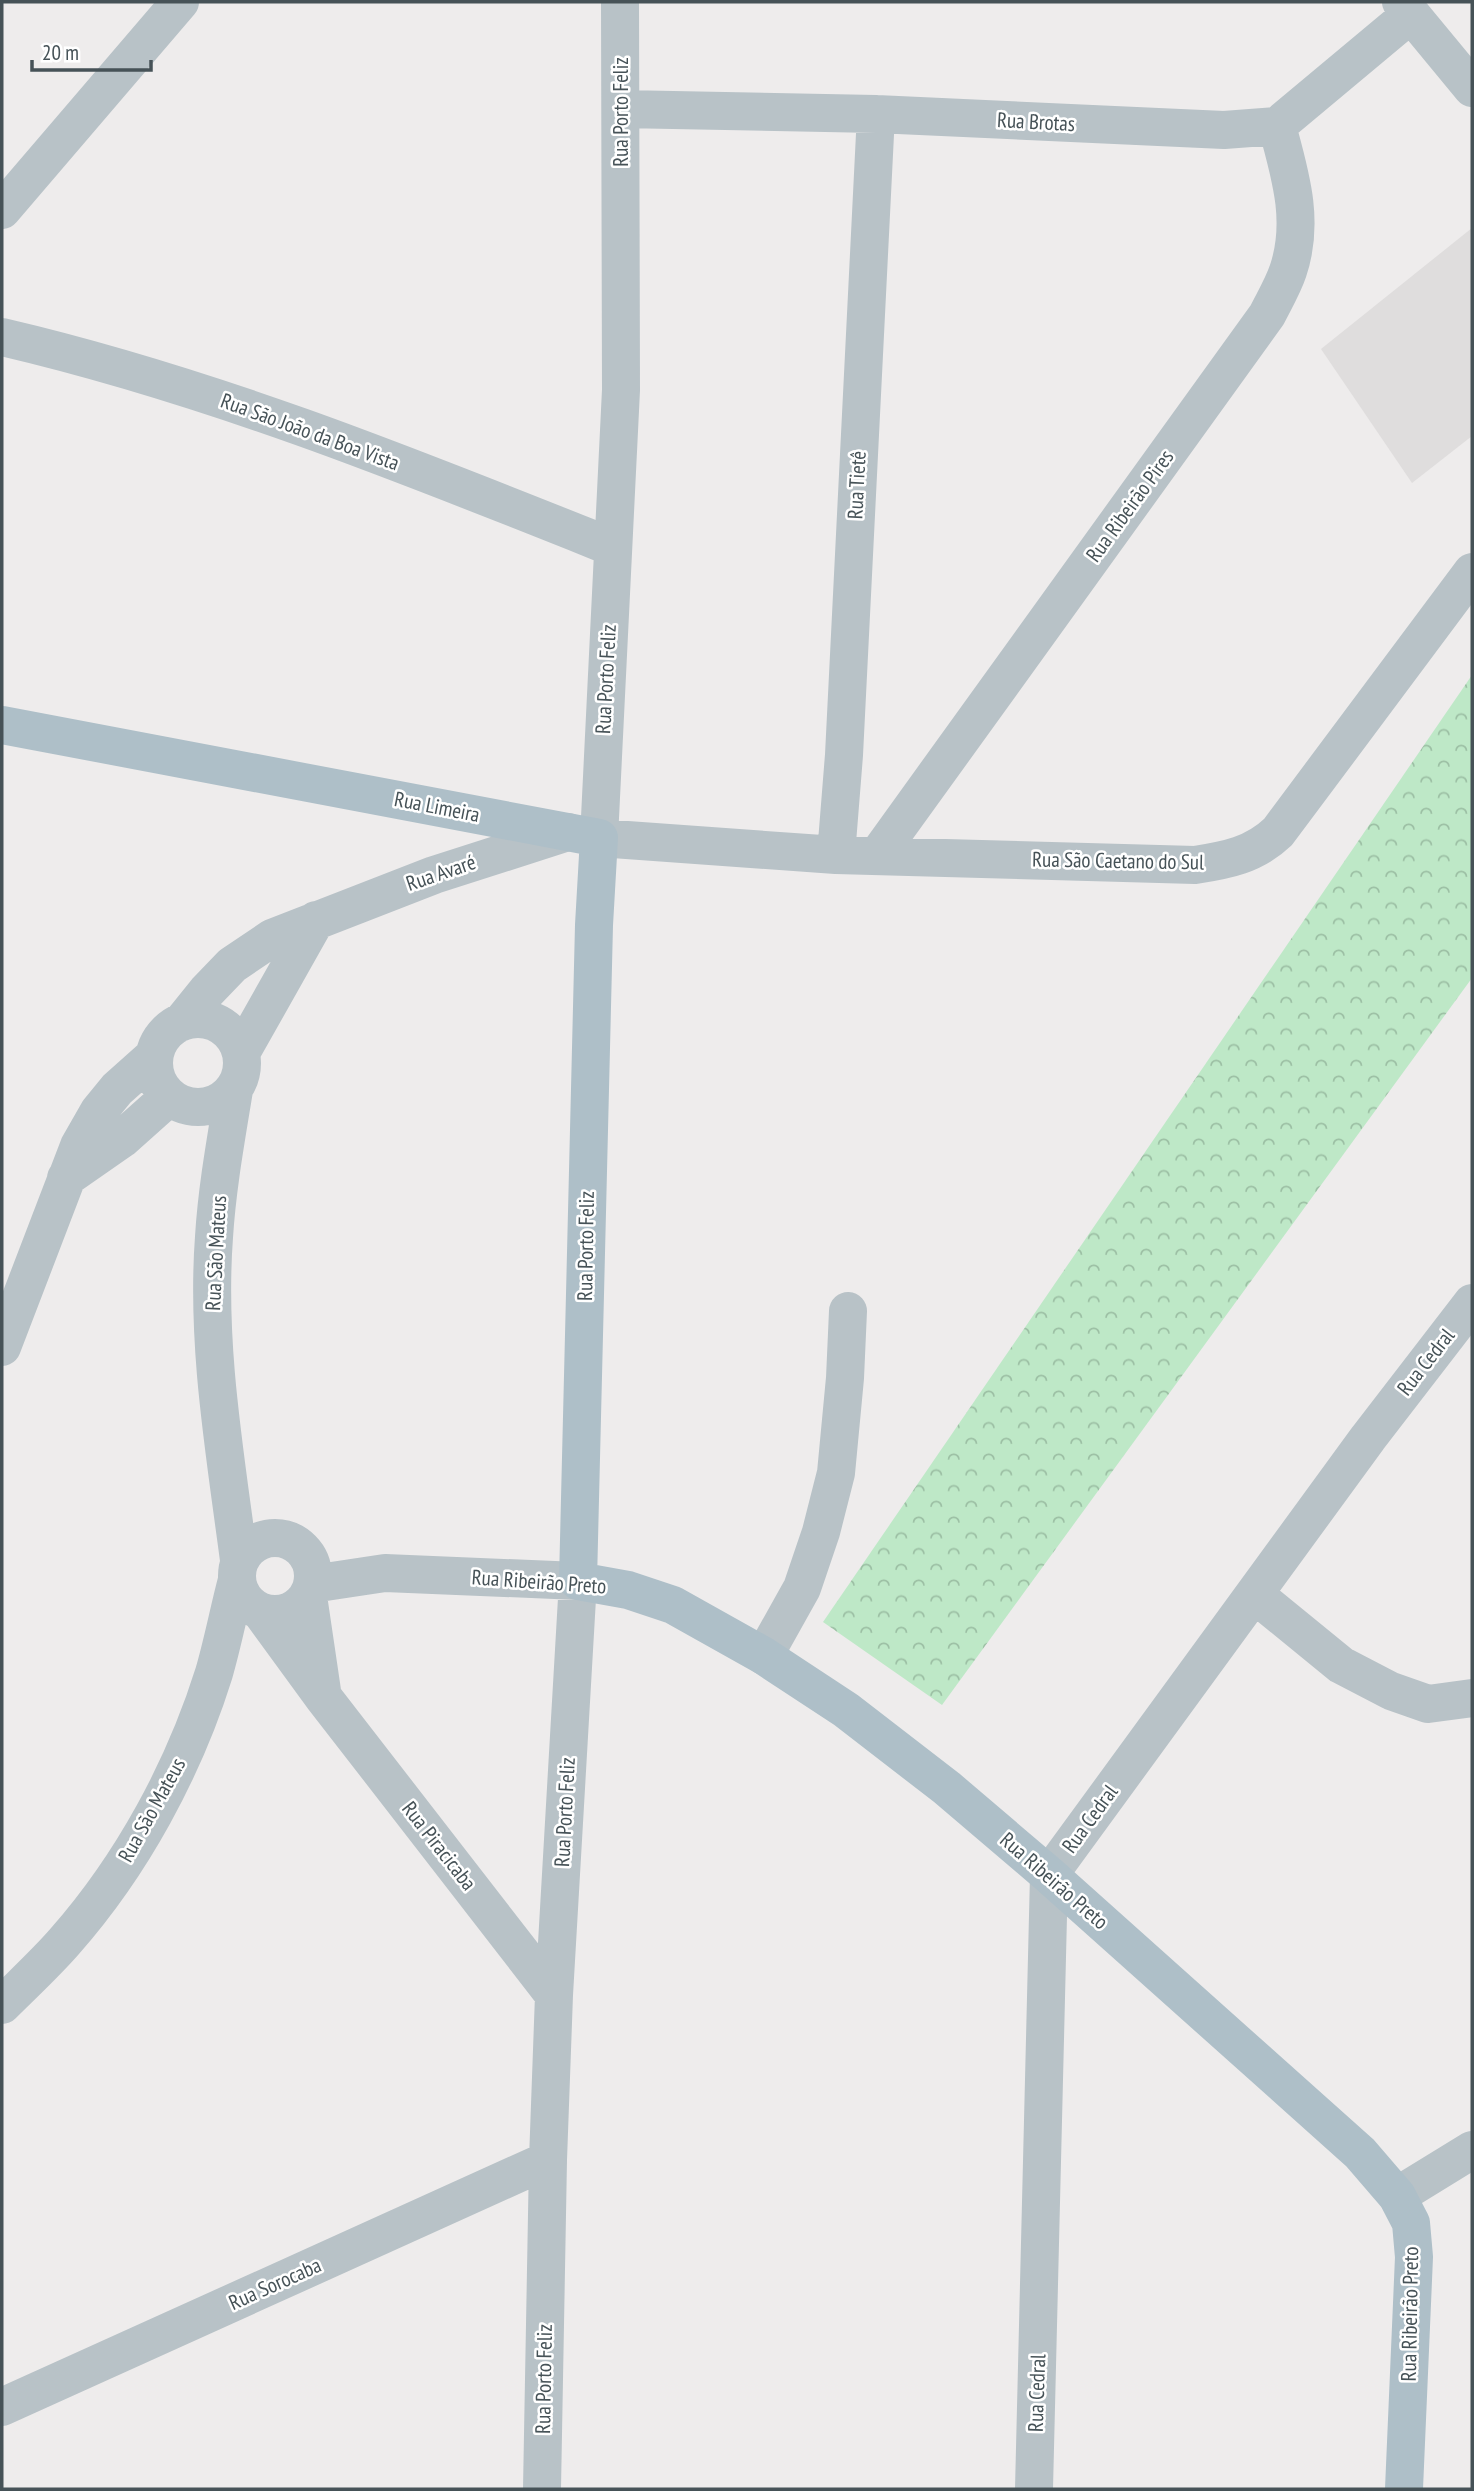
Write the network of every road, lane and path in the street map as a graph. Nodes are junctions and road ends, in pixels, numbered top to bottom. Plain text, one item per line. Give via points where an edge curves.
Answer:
1 (180, 2) edge
2 (620, 2) edge
3 (1406, 8) edge
4 (1472, 88) edge
5 (621, 109) junction
6 (876, 114) junction
7 (1277, 126) junction
8 (2, 210) edge
9 (2, 337) edge
10 (612, 547) junction
11 (1472, 572) edge
12 (2, 725) edge
13 (583, 835) junction
14 (836, 855) junction
15 (877, 856) junction
16 (316, 920) junction
17 (182, 1023) junction
18 (154, 1056) junction
19 (238, 1071) junction
20 (177, 1101) junction
21 (221, 1174) junction
22 (66, 1178) junction
23 (1472, 1303) edge
24 (848, 1311) dead end
25 (2, 1347) edge
26 (225, 1456) junction
27 (301, 1567) junction
28 (238, 1570) junction
29 (578, 1581) junction
30 (1254, 1594) junction
31 (261, 1612) junction
32 (764, 1656) junction
33 (323, 1697) junction
34 (1472, 1698) edge
35 (1049, 1875) junction
36 (554, 1995) junction
37 (2, 2005) edge
38 (1472, 2150) edge
39 (548, 2160) junction
40 (1397, 2196) junction
41 (2, 2407) edge
42 (542, 2489) edge
43 (1034, 2489) edge
44 (1404, 2489) edge

1 - 8 street
2 - 5 street, Rua Porto Feliz
3 - 4 street
3 - 7 street
5 - 6 street, Rua Brotas
5 - 10 street, Rua Porto Feliz via 621,390
6 - 7 street, Rua Brotas via 1224,130
6 - 14 street, Rua Tietê
7 - 15 street, Rua Ribeirão Pires via 1295,195 1297,229 1288,271 1266,315
9 - 10 street, Rua São João da Boa Vista via 200,391
10 - 13 street, Rua Porto Feliz
11 - 15 street, Rua São Caetano do Sul via 1278,832 1249,853 1195,865
12 - 13 main road, Rua Limeira
13 - 14 street, Rua Limeira
13 - 16 street, Rua Avaré via 434,875
13 - 29 main road, Rua Porto Feliz via 594,925
14 - 15 street, Rua Limeira
16 - 17 street, Rua Avaré via 247,953
16 - 19 street
17 - 18 street via 164,1036
17 - 19 street via 196,1019 225,1028 235,1039
18 - 20 street via 159,1085
18 - 22 street via 99,1111
19 - 20 street via 223,1100 198,1107
19 - 21 street, Rua São Mateus
20 - 21 street, Rua São Mateus
20 - 22 street
21 - 26 street, Rua São Mateus via 212,1314
22 - 25 street
23 - 30 street, Rua Cedral
24 - 32 street via 836,1473 802,1588
26 - 27 street, Rua São Mateus
26 - 28 street, Rua São Mateus
27 - 28 street via 268,1538 257,1542
27 - 29 street, Rua Ribeirão Preto
27 - 31 street via 298,1606 287,1612
27 - 33 street, Rua Piracicaba
28 - 31 street via 242,1596
28 - 37 street, Rua São Mateus via 214,1672 190,1739 153,1814 112,1881 66,1941
29 - 32 main road, Rua Ribeirão Preto via 628,1590 673,1605
29 - 36 street, Rua Porto Feliz
30 - 34 street via 1341,1665 1391,1691 1428,1704
30 - 35 street, Rua Cedral
31 - 33 street, Rua Piracicaba
32 - 35 main road, Rua Ribeirão Preto via 846,1710
33 - 36 street, Rua Piracicaba
35 - 40 main road, Rua Ribeirão Preto via 1360,2153
35 - 43 street, Rua Cedral
36 - 39 street, Rua Porto Feliz
38 - 40 street
39 - 41 street, Rua Sorocaba
39 - 42 street, Rua Porto Feliz
40 - 44 main road, Rua Ribeirão Preto via 1411,2223 1414,2258

